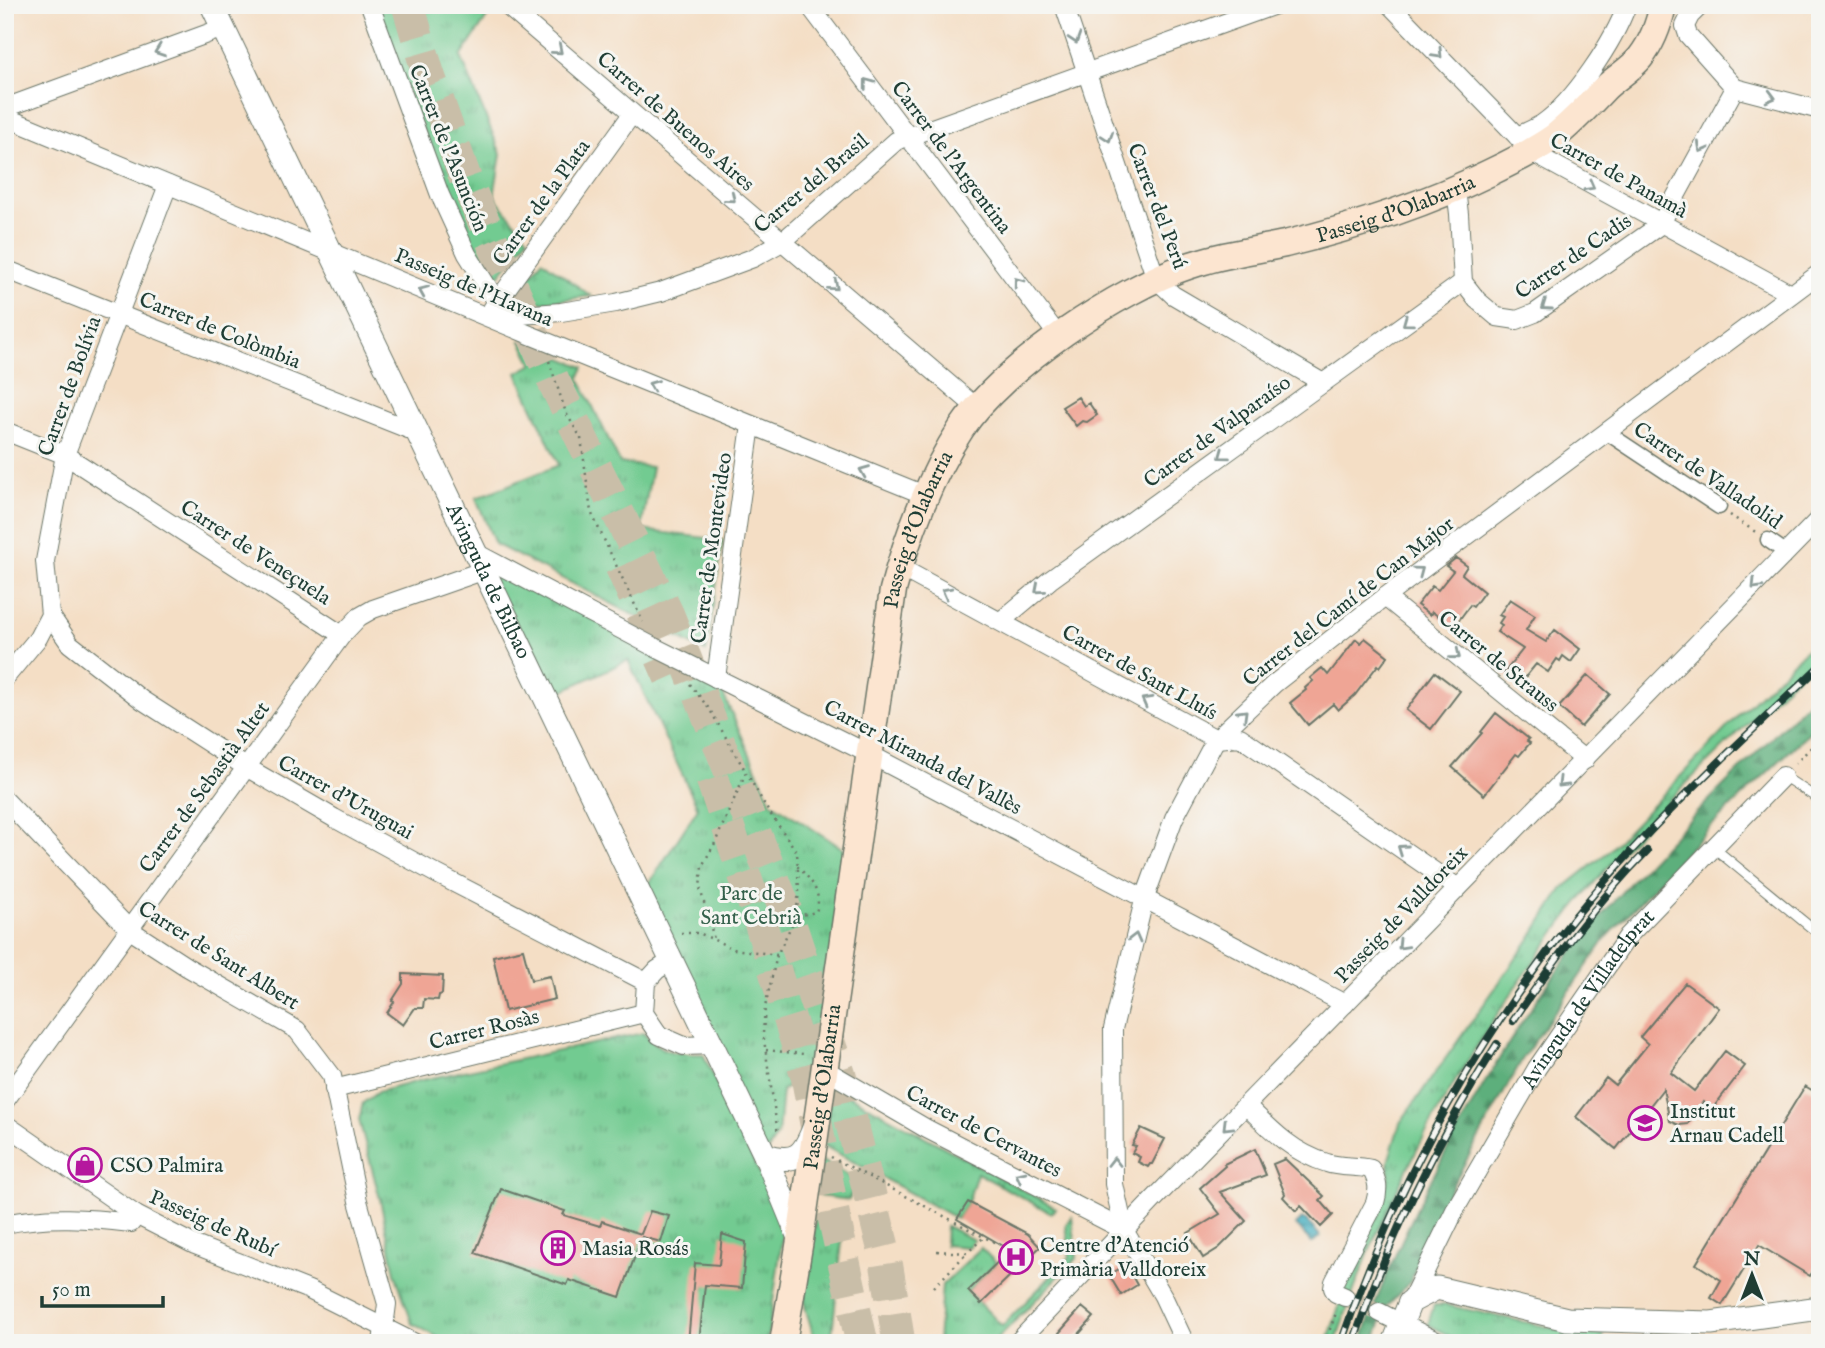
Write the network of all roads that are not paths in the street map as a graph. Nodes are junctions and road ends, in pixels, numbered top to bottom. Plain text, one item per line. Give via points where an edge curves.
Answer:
1 (212, 5) edge
2 (370, 5) edge
3 (506, 5) edge
4 (809, 5) edge
5 (1064, 5) edge
6 (1276, 5) edge
7 (1391, 5) edge
8 (1626, 5) edge
9 (1700, 5) edge
10 (1660, 10) edge
11 (223, 28) junction
12 (1086, 73) junction
13 (1735, 88) junction
14 (5, 108) edge
15 (1820, 110) edge
16 (632, 114) junction
17 (5, 117) edge
18 (909, 137) junction
19 (1524, 144) junction
20 (168, 185) junction
21 (1456, 189) junction
22 (1660, 225) junction
23 (782, 242) junction
24 (331, 252) junction
25 (5, 268) edge
26 (1820, 272) edge
27 (1156, 279) junction
28 (1462, 282) junction
29 (1791, 295) junction
30 (497, 302) junction
31 (119, 314) junction
32 (486, 317) junction
33 (1059, 337) junction
34 (1323, 383) junction
35 (977, 408) junction
36 (751, 425) junction
37 (5, 431) edge
38 (1606, 432) junction
39 (418, 433) junction
40 (65, 455) junction
41 (927, 496) junction
42 (1719, 507) road end
43 (1820, 518) edge
44 (1768, 540) road end
45 (1787, 553) junction
46 (482, 562) junction
47 (899, 567) junction
48 (1385, 597) junction
49 (50, 615) junction
50 (1001, 621) junction
51 (342, 635) junction
52 (5, 678) edge
53 (716, 678) junction
54 (1216, 739) junction
55 (869, 754) junction
56 (1585, 760) junction
57 (246, 767) junction
58 (1783, 776) joint
59 (5, 800) edge
60 (1820, 800) edge
61 (1714, 848) junction
62 (1458, 888) junction
63 (1144, 900) junction
64 (130, 930) junction
65 (1820, 935) edge
66 (666, 951) junction
67 (646, 982) junction
68 (1345, 1004) junction
69 (644, 1013) junction
70 (712, 1045) junction
71 (825, 1063) junction
72 (334, 1090) junction
73 (5, 1101) edge
74 (1247, 1106) junction
75 (817, 1117) junction
76 (5, 1124) edge
77 (765, 1155) junction
78 (807, 1192) junction
79 (136, 1215) junction
80 (5, 1224) edge
81 (1124, 1230) junction
82 (800, 1240) junction
83 (1345, 1297) dead end
84 (1820, 1308) edge
85 (1379, 1312) tunnel mouth
86 (1401, 1322) edge
87 (383, 1334) edge
88 (415, 1343) edge
89 (783, 1343) edge
90 (1017, 1343) edge
91 (1185, 1343) edge
92 (1440, 1343) edge

1 - 11 street, Avinguda de Bilbao
2 - 30 street, Carrer de l'Asunción via 440,195 467,254
3 -> 16 street, Carrer de Buenos Aires
18 -> 4 street, Carrer de l'Argentina
5 -> 12 street, Carrer del Perú
6 - 12 street, Carrer del Brasil
7 -> 19 street, Carrer de Panamà
8 - 19 street, Passeig d'Olabarria via 1617,31 1584,79
9 - 13 street via 1685,26 1688,35
10 - 19 main road, Passeig d'Olabarria via 1641,57 1557,135
11 -> 14 street
11 - 24 street, Avinguda de Bilbao
12 - 18 street, Carrer del Brasil
12 -> 27 street, Carrer del Perú
13 -> 15 street
13 -> 22 street, Carrer de Cadis
16 -> 23 street, Carrer de Buenos Aires
16 - 30 street, Carrer de la Plata
17 - 20 street, Passeig de l'Havana
18 - 23 street, Carrer del Brasil via 887,148
33 -> 18 street, Carrer de l'Argentina
19 - 21 main road, Passeig d'Olabarria
19 -> 22 street, Carrer de Panamà
20 - 24 street, Passeig de l'Havana
20 - 31 street, Carrer de Bolívia
21 - 27 main road, Passeig d'Olabarria via 1374,220 1225,255
21 - 28 street
22 -> 28 street, Carrer de Cadis via 1535,313 1517,320 1497,317
22 - 29 street, Carrer de Panamà
23 - 32 street, Carrer del Brasil via 753,258 661,292 561,312
23 -> 35 street, Carrer de Buenos Aires
32 -> 24 street, Passeig de l'Havana
24 - 39 street, Avinguda de Bilbao
25 - 31 street, Carrer de Colòmbia
26 - 29 street, Carrer del Camí de Can Major
27 - 33 main road, Passeig d'Olabarria
27 - 34 street, Carrer del Perú via 1173,295
28 -> 34 street, Carrer de Valparaíso
29 - 38 street, Carrer del Camí de Can Major
30 - 32 street, Carrer de la Plata
31 - 39 street, Carrer de Colòmbia
31 - 40 street, Carrer de Bolívia
36 -> 32 street, Passeig de l'Havana
33 - 35 main road, Passeig d'Olabarria
34 -> 50 street, Carrer de Valparaíso via 1050,580
35 - 41 main road, Passeig d'Olabarria via 949,449
41 -> 36 street, Passeig de l'Havana
36 - 53 street, Carrer de Montevideo
37 - 40 street, Carrer de Veneçuela
38 - 42 street, Carrer de Valladolid
48 -> 38 street, Carrer del Camí de Can Major
39 - 46 street, Avinguda de Bilbao
40 - 49 street, Carrer de Bolívia via 45,561
40 - 51 street, Carrer de Veneçuela
41 - 47 main road, Passeig d'Olabarria
43 - 45 street, Passeig de Valldoreix
44 - 45 street, Carrer de Valladolid
45 -> 56 street, Passeig de Valldoreix
46 - 51 street via 373,609
46 - 53 street, Carrer Miranda del Vallès
46 - 66 street, Avinguda de Bilbao
50 -> 47 street, Carrer de Sant Lluís
47 - 55 main road, Passeig d'Olabarria
54 -> 48 street, Carrer del Camí de Can Major via 1274,684
48 -> 56 street, Carrer de Strauss
49 - 52 street via 38,638
49 - 57 street, Carrer d'Uruguai via 80,652 142,700
54 -> 50 street, Carrer de Sant Lluís
51 - 57 street, Carrer de Sebastià Altet
53 - 55 street, Carrer Miranda del Vallès
62 -> 54 street, Carrer de Sant Lluís via 1240,737
54 - 63 street, Carrer del Camí de Can Major via 1174,818
55 - 63 street, Carrer Miranda del Vallès
55 - 71 main road, Passeig d'Olabarria
56 -> 62 street, Passeig de Valldoreix
57 - 64 street, Carrer de Sebastià Altet
57 - 67 street, Carrer d'Uruguai via 424,867
58 - 60 lane
58 - 61 street, Avinguda de Villadelprat
59 - 64 street, Carrer de Sant Albert
61 - 65 lane
61 - 86 street, Avinguda de Villadelprat via 1628,936 1537,1068 1457,1206
62 -> 68 street, Passeig de Valldoreix
63 - 68 street, Carrer Miranda del Vallès
81 -> 63 street, Carrer del Camí de Can Major via 1114,1184 1113,1029
64 - 72 street, Carrer de Sant Albert via 297,1030 331,1076
64 - 73 street, Carrer de Sebastià Altet
66 - 67 street
66 - 70 street, Avinguda de Bilbao
67 - 69 street
68 - 74 street, Passeig de Valldoreix
69 - 70 street via 659,1035 684,1046
69 - 72 street, Carrer Rosàs
70 - 77 street, Avinguda de Bilbao
71 - 75 main road, Passeig d'Olabarria
81 -> 71 street, Carrer de Cervantes via 927,1129
72 - 87 street, Carrer de Sant Albert via 387,1304
74 -> 81 street, Passeig de Valldoreix
74 - 83 street via 1280,1139 1309,1157 1371,1169 1377,1179 1375,1203 1334,1282 1336,1293
75 - 77 street via 807,1144 795,1157
75 - 78 main road, Passeig d'Olabarria
76 - 79 street, Passeig de Rubí
77 - 78 street
77 - 82 street, Avinguda de Bilbao
78 - 82 main road, Passeig d'Olabarria
79 - 80 street via 131,1223 86,1217
79 - 87 street, Passeig de Rubí via 195,1245 309,1290
81 - 90 street, Passeig de Valldoreix
81 - 91 street
82 - 89 main road, Passeig d'Olabarria
84 - 86 street via 1710,1323 1567,1319 1437,1288
85 - 86 street
86 - 92 street
87 - 88 street, Passeig de Rubí

